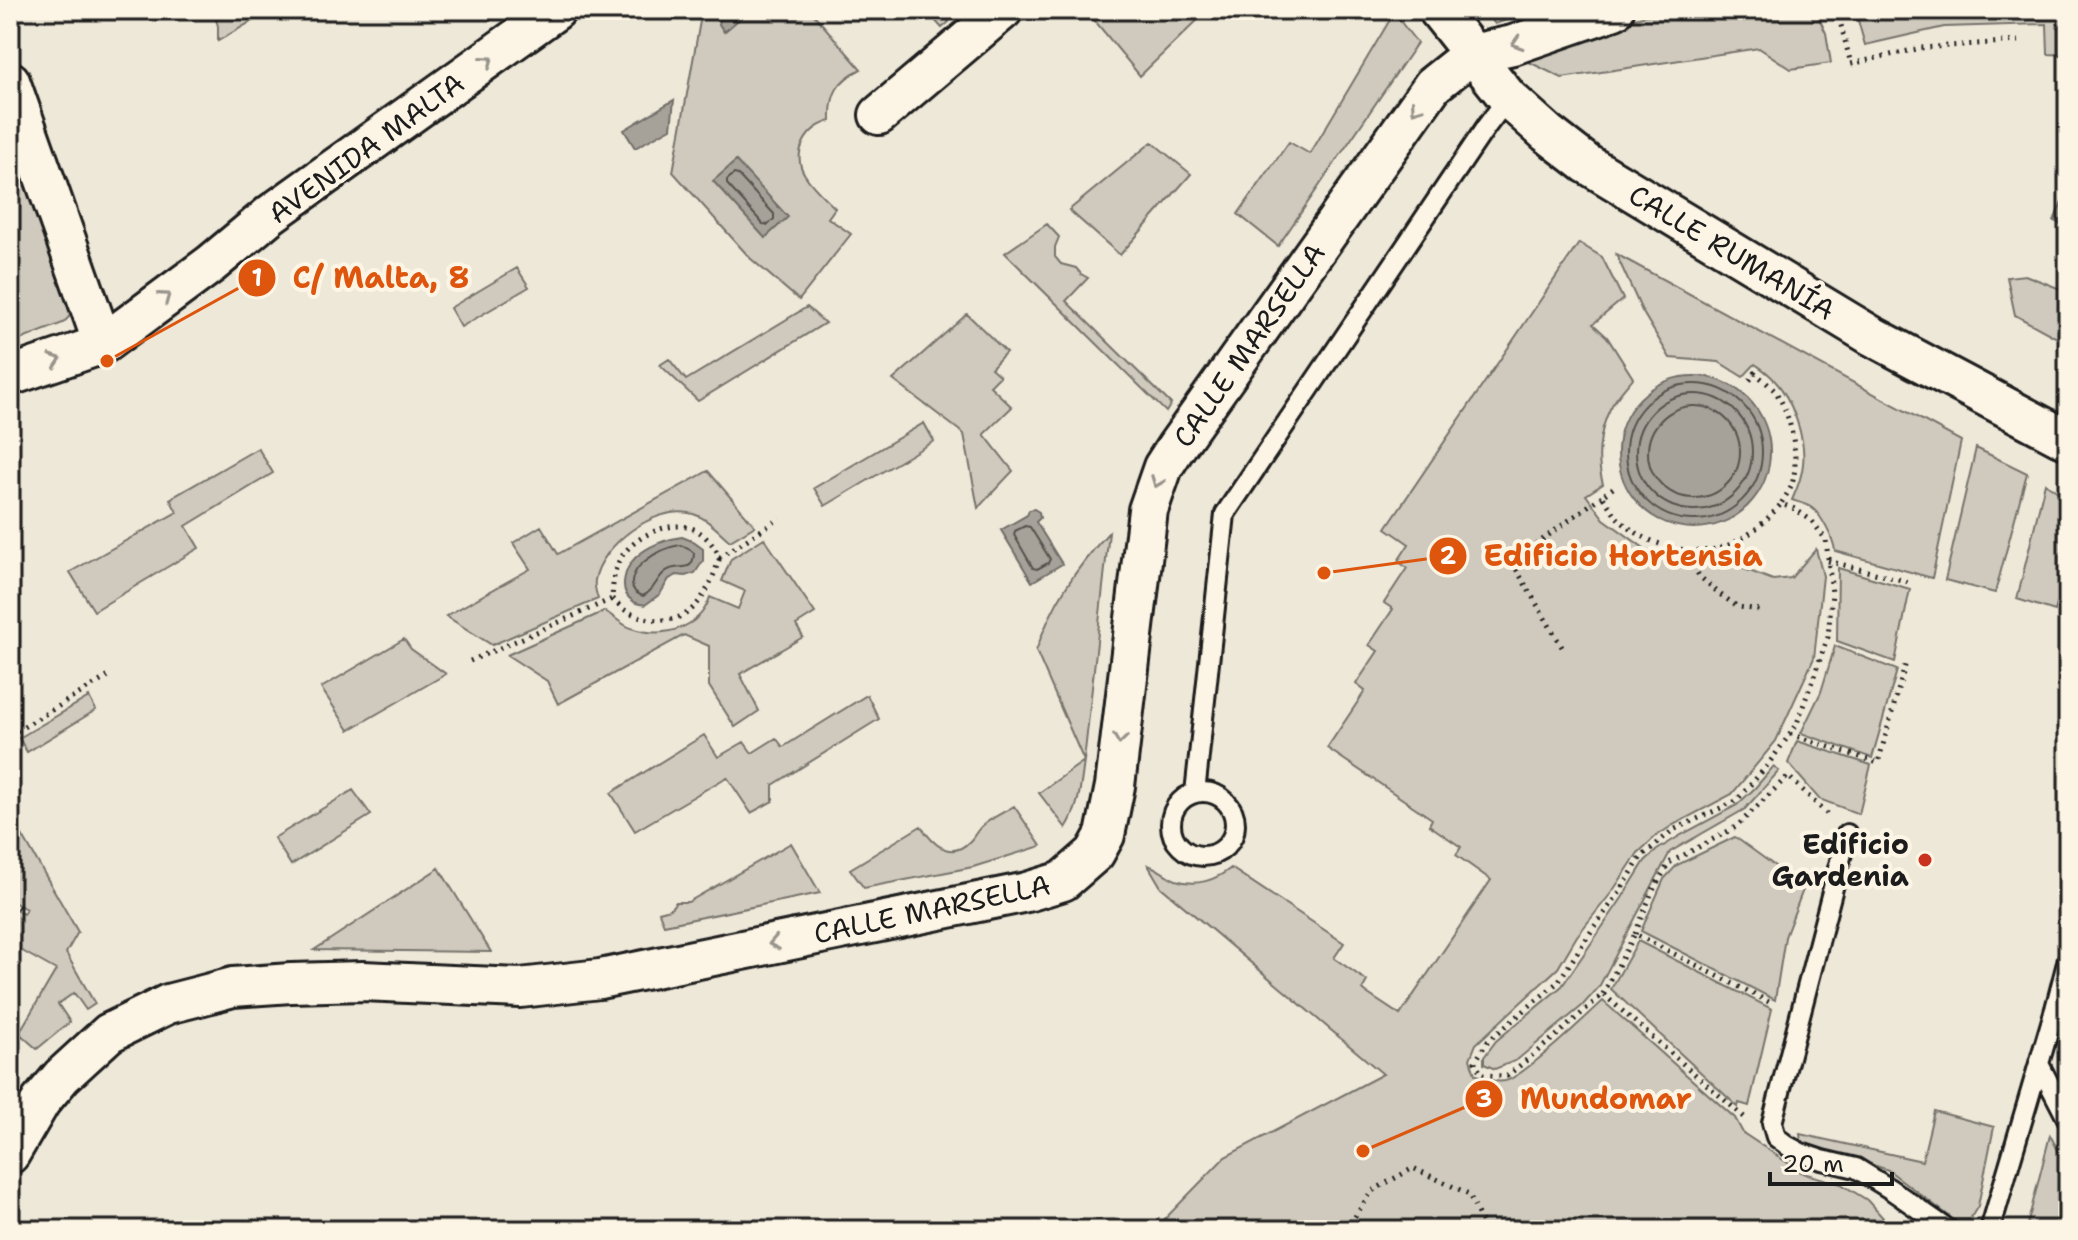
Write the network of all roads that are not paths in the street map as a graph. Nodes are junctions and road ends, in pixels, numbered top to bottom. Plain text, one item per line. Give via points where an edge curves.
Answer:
1 (556, 10) edge
2 (1003, 10) edge
3 (1438, 10) edge
4 (1614, 10) edge
5 (1472, 54) junction
6 (10, 81) edge
7 (1508, 98) junction
8 (879, 115) dead end
9 (103, 344) junction
10 (10, 376) edge
11 (2068, 440) edge
12 (1195, 793) dead end
13 (1847, 834) road end
14 (2068, 959) edge
15 (2039, 1064) junction
16 (2068, 1120) edge
17 (10, 1154) edge
18 (1949, 1230) edge
19 (1990, 1230) edge

9 -> 1 street, AVENIDA MALTA via 271,214
2 - 8 street
3 - 5 street, CALLE RUMANÍA
4 -> 5 street, CALLE MARSELLA
5 - 7 street, CALLE RUMANÍA
5 -> 17 street, CALLE MARSELLA via 1433,85 1163,467 1148,510 1105,835 1095,853 1063,881 600,979 520,988 363,981 233,987 168,1004 109,1033 41,1101
6 - 9 street
7 - 11 street, CALLE RUMANÍA via 1587,164 1670,215 1872,336
7 - 12 lane via 1225,514
10 -> 9 street, AVENIDA MALTA
13 - 18 lane via 1772,1123 1776,1137 1788,1146 1856,1168
14 - 15 lane
15 - 16 lane
15 - 19 lane

